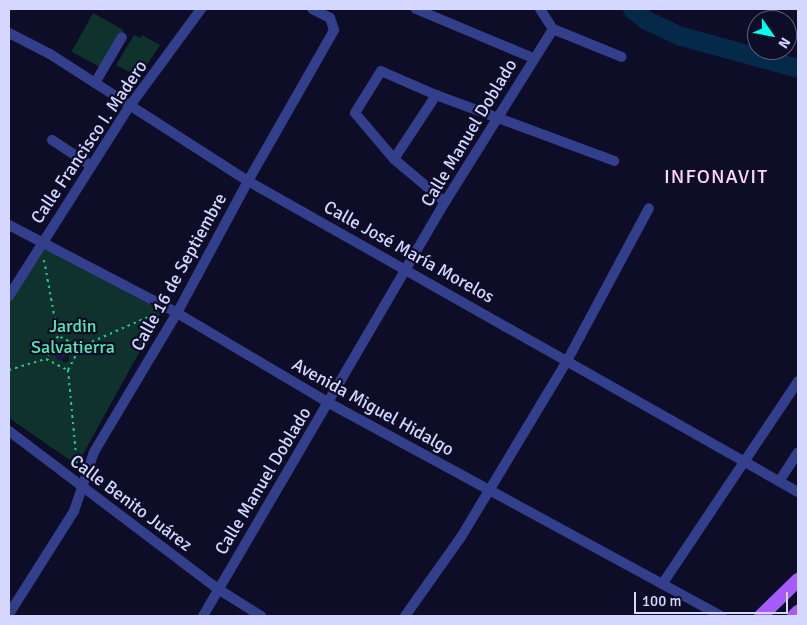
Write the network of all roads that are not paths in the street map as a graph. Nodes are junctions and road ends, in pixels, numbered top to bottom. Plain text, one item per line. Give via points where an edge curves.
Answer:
1 (201, 9) edge
2 (312, 9) edge
3 (416, 9) edge
4 (540, 9) edge
5 (553, 29) junction
6 (10, 35) edge
7 (122, 37) dead end
8 (622, 56) dead end
9 (533, 58) junction
10 (95, 83) junction
11 (436, 95) junction
12 (129, 107) junction
13 (496, 118) junction
14 (52, 140) dead end
15 (394, 159) junction
16 (614, 161) dead end
17 (90, 165) junction
18 (248, 181) junction
19 (445, 202) junction
20 (650, 208) dead end
21 (9, 225) edge
22 (41, 242) junction
23 (408, 269) junction
24 (9, 296) edge
25 (177, 313) junction
26 (568, 359) junction
27 (798, 382) edge
28 (329, 403) junction
29 (9, 431) edge
30 (798, 452) edge
31 (744, 460) junction
32 (780, 480) junction
33 (82, 487) junction
34 (490, 489) junction
35 (798, 492) edge
36 (798, 580) edge
37 (663, 583) junction
38 (218, 589) junction
39 (798, 612) edge
40 (9, 614) edge
41 (202, 616) edge
42 (261, 616) edge
43 (404, 616) edge
44 (722, 616) edge
45 (761, 616) edge
46 (794, 616) edge

1 - 12 street, Calle Francisco I. Madero
2 - 18 street, Calle 16 de Septiembre via 334,24 334,30
3 - 9 street
4 - 5 street
5 - 8 street
5 - 9 street, Calle Manuel Doblado
6 - 10 street, Calle José María Morelos via 50,54
7 - 10 street
9 - 13 street, Calle Manuel Doblado
10 - 12 street, Calle José María Morelos
11 - 13 street
11 - 15 street
11 - 15 street via 381,71 354,113
12 - 17 street, Calle Francisco I. Madero
12 - 18 street, Calle José María Morelos
13 - 16 street
13 - 19 street, Calle Manuel Doblado
14 - 17 street
15 - 19 street
17 - 22 street, Calle Francisco I. Madero
18 - 23 street, Calle José María Morelos
18 - 25 street, Calle 16 de Septiembre
19 - 23 street, Calle Manuel Doblado
20 - 26 street
21 - 22 street, Avenida Miguel Hidalgo
22 - 24 street, Calle Francisco I. Madero
22 - 25 street, Avenida Miguel Hidalgo
23 - 26 street, Calle José María Morelos
23 - 28 street, Calle Manuel Doblado
25 - 28 street, Avenida Miguel Hidalgo
25 - 33 street, Calle 16 de Septiembre via 94,452
26 - 31 street, Calle José María Morelos
26 - 34 street
27 - 31 street
28 - 34 street, Avenida Miguel Hidalgo
28 - 38 street, Calle Manuel Doblado
29 - 33 street, Calle Benito Juárez
30 - 32 street
31 - 32 street, Calle José María Morelos
31 - 37 street
32 - 35 street, Calle José María Morelos
33 - 38 street, Calle Benito Juárez
33 - 40 street, Calle 16 de Septiembre via 74,511
34 - 37 street, Avenida Miguel Hidalgo
34 - 43 street via 461,537
36 - 45 main road
37 - 44 street, Avenida Miguel Hidalgo
38 - 41 street, Calle Manuel Doblado
38 - 42 street, Calle Benito Juárez
39 - 46 main road

